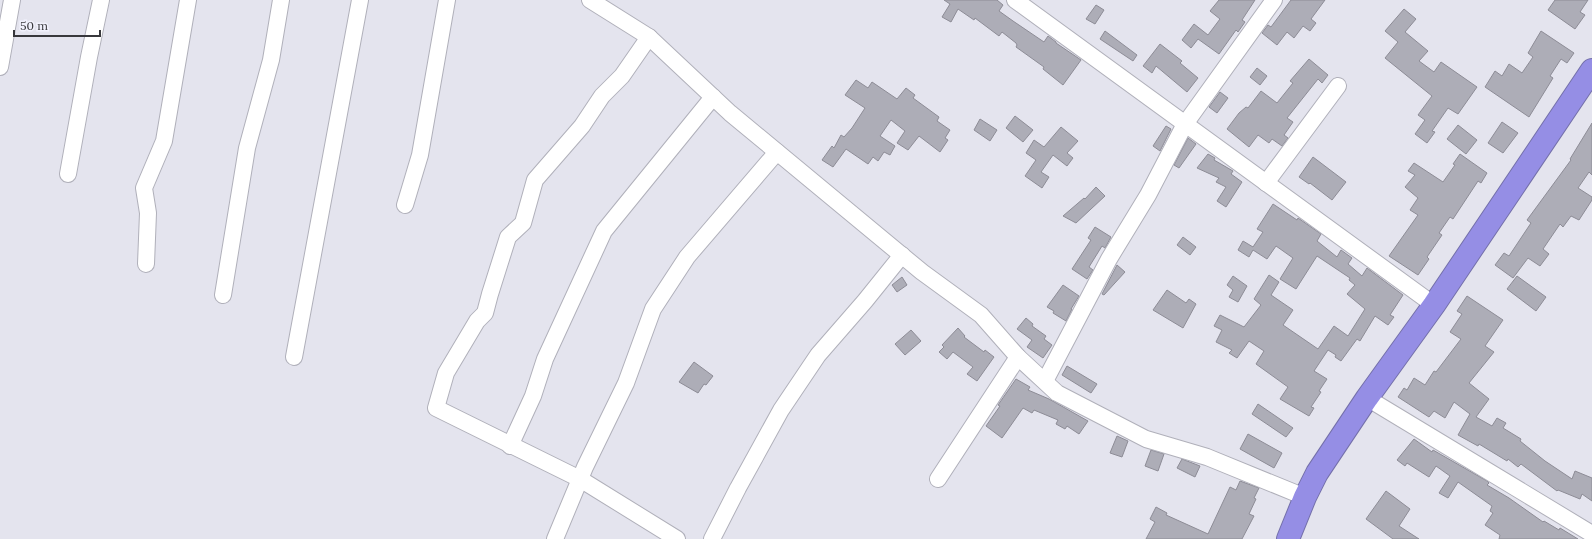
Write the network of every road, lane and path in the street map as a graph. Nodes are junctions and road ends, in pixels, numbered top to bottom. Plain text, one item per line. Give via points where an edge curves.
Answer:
1 (12, 0) edge
2 (102, 0) edge
3 (188, 0) edge
4 (281, 0) edge
5 (360, 0) edge
6 (447, 0) edge
7 (590, 0) edge
8 (1015, 0) edge
9 (1274, 0) edge
10 (649, 37) junction
11 (0, 67) edge
12 (1588, 85) edge
13 (1338, 86) dead end
14 (713, 97) junction
15 (1185, 124) junction
16 (777, 152) junction
17 (68, 174) dead end
18 (1266, 183) junction
19 (405, 205) dead end
20 (902, 255) junction
21 (146, 264) dead end
22 (223, 295) dead end
23 (1434, 305) junction
24 (294, 357) dead end
25 (1018, 357) junction
26 (1045, 381) junction
27 (1367, 398) junction
28 (510, 446) junction
29 (580, 479) junction
30 (938, 479) dead end
31 (1305, 497) junction
32 (1592, 534) edge
33 (555, 539) edge
34 (677, 539) edge
35 (712, 539) edge
36 (1288, 539) edge

1 - 11 street
2 - 17 street
3 - 21 street via 164,140 144,188 148,213
4 - 22 street via 271,60 247,148
5 - 24 street
6 - 19 street via 420,155
7 - 10 street
8 - 15 street
9 - 15 street
10 - 14 street
10 - 28 street via 622,76 602,96 582,126 535,180 523,223 508,237 485,313 477,321 446,373 436,408
12 - 23 highway
13 - 18 street
14 - 16 street
14 - 28 street via 604,231
15 - 18 street
15 - 26 street via 1148,195 1109,259
16 - 20 street
16 - 29 street via 687,257 654,309 626,383
18 - 23 street
20 - 25 street via 981,315
20 - 35 street via 818,355 781,410
23 - 27 highway
25 - 26 street
25 - 30 street
26 - 31 street via 1057,392 1146,439 1207,457
27 - 31 highway via 1317,473
27 - 32 street
28 - 29 street
29 - 33 street
29 - 34 street
31 - 36 highway

